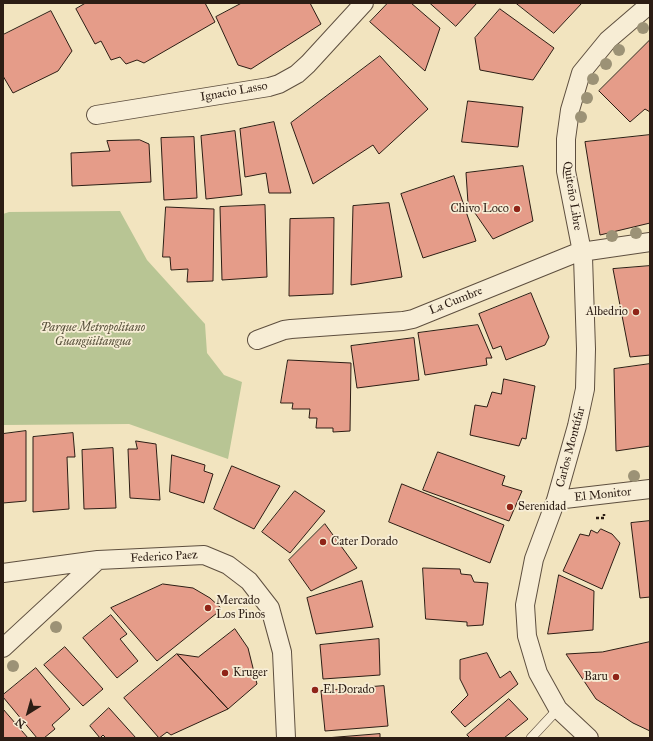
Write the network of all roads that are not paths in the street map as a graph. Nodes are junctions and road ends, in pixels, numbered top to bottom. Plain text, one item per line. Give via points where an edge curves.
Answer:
1 (364, 3) edge
2 (650, 4) edge
3 (96, 115) dead end
4 (650, 242) edge
5 (581, 250) junction
6 (257, 340) dead end
7 (650, 490) edge
8 (556, 500) junction
9 (98, 560) junction
10 (3, 573) edge
11 (3, 648) edge
12 (558, 709) junction
13 (286, 738) edge
14 (531, 738) edge
15 (589, 738) edge

1 - 3 street, Ignacio Lasso via 298,74 279,84
2 - 5 street, Quiteño Libre via 608,40 581,73 570,110 566,139 566,171
4 - 5 street, La Cumbre
5 - 6 street, La Cumbre via 413,319 291,329
5 - 8 street, Carlos Montúfar via 584,265 585,389
7 - 8 street, El Monitor
8 - 12 street, Carlos Montúfar via 534,559 526,605 527,636 538,673
9 - 10 street, Federico Paez
9 - 11 street
9 - 13 street, Federico Paez via 204,555 228,565 249,581 270,608 282,652
12 - 14 lane
12 - 15 street, Carlos Montúfar

